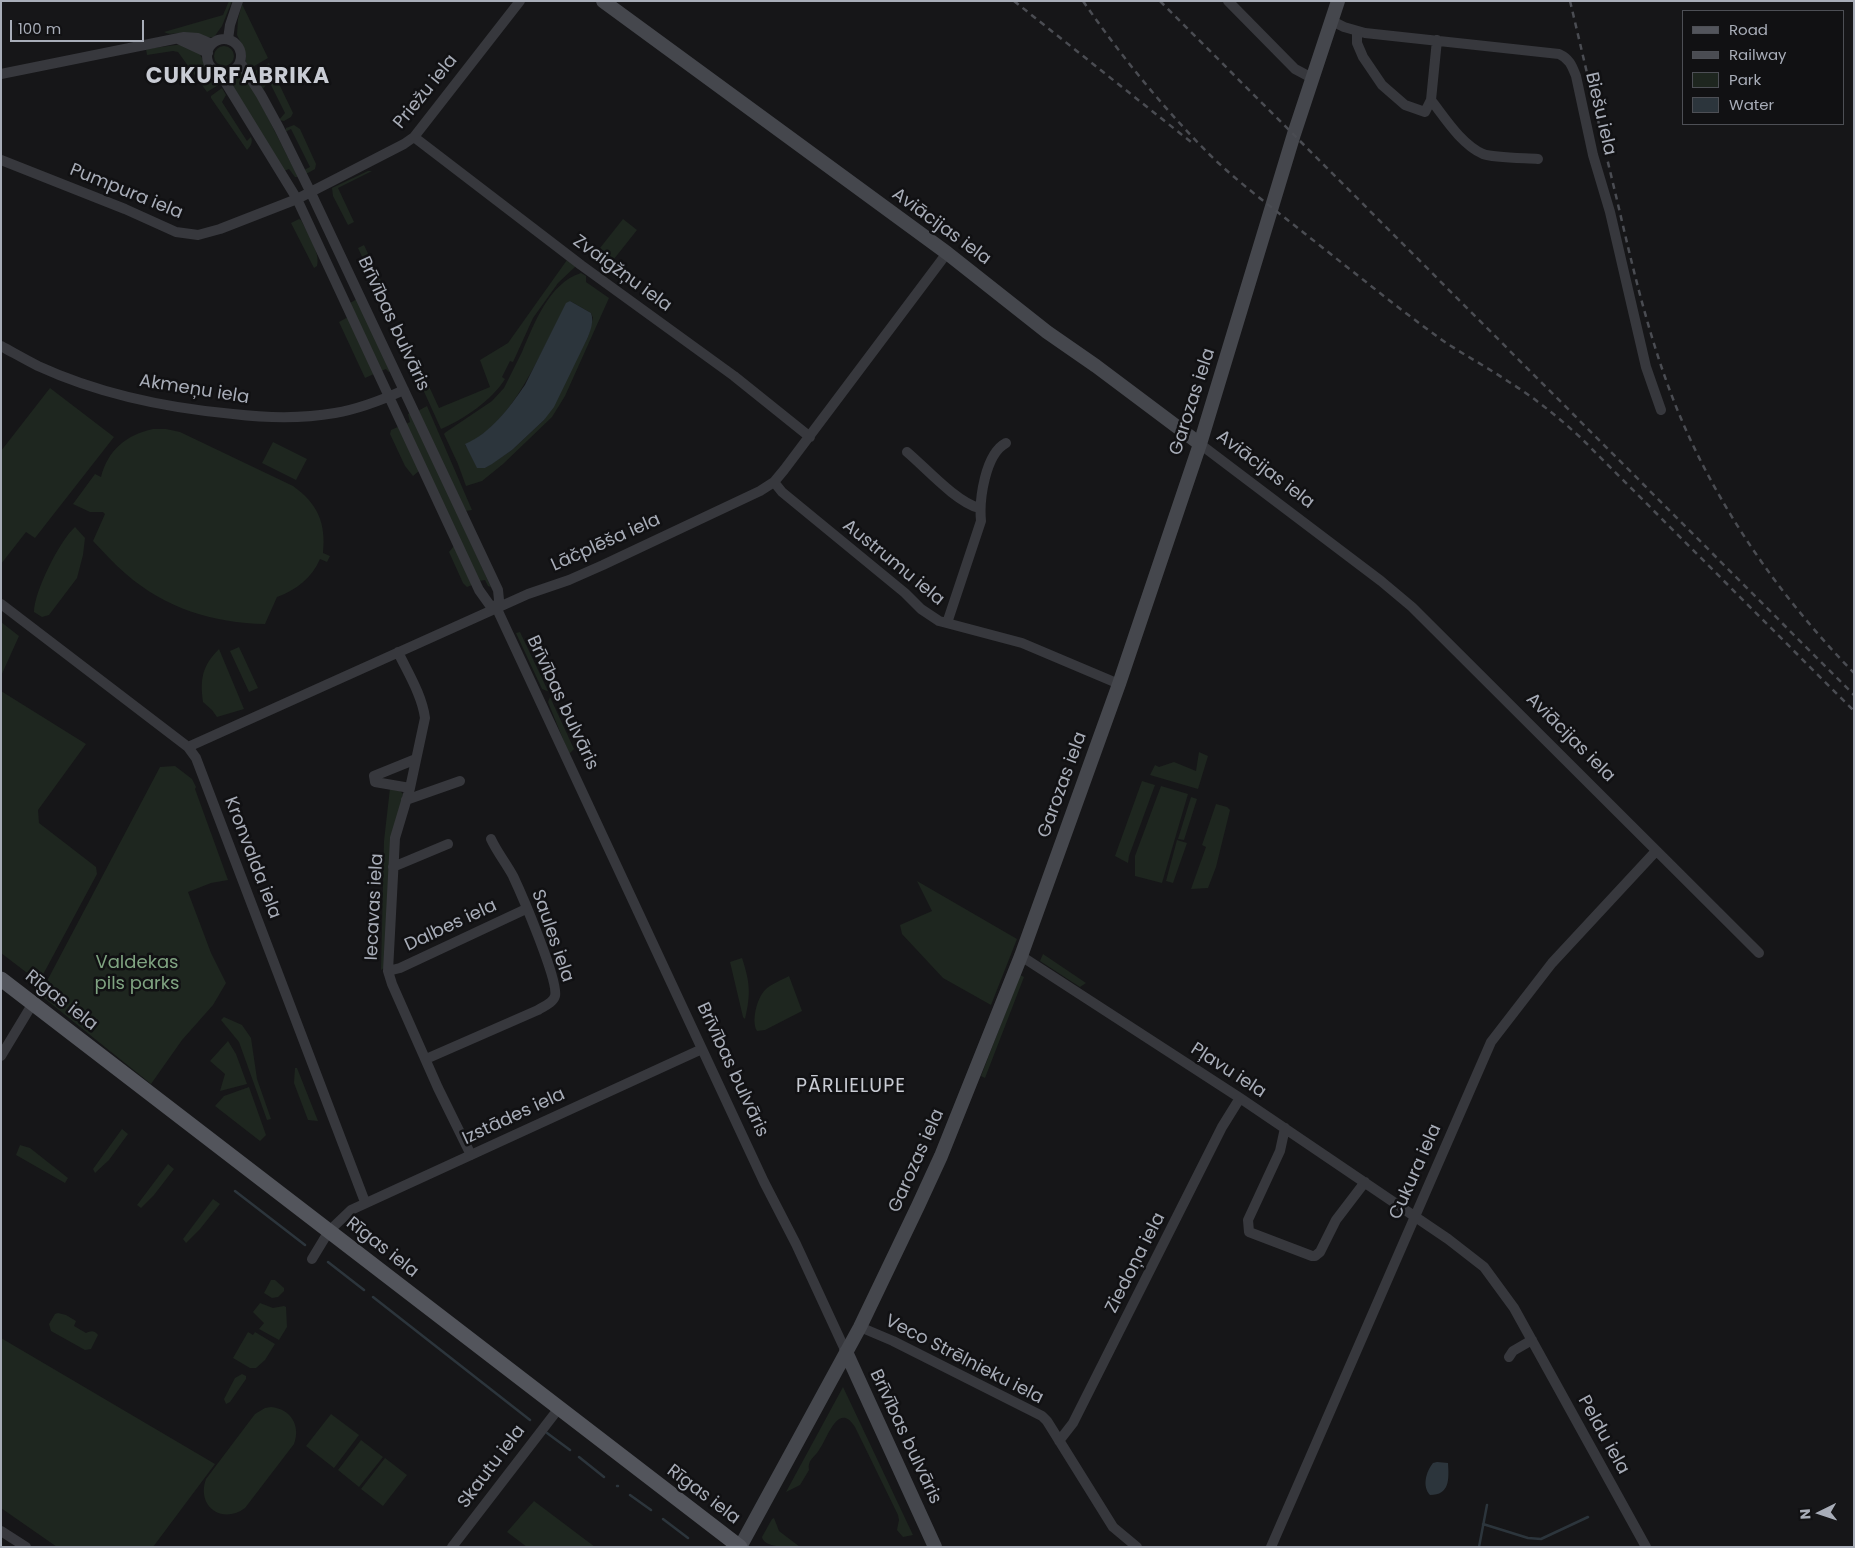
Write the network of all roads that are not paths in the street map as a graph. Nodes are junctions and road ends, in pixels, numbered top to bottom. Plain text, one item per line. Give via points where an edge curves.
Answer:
1 (238, 1) edge
2 (520, 1) edge
3 (603, 1) edge
4 (1228, 1) edge
5 (1338, 1) edge
6 (1332, 21) junction
7 (1357, 31) junction
8 (228, 39) junction
9 (1437, 40) junction
10 (210, 48) junction
11 (240, 62) junction
12 (219, 72) junction
13 (1, 74) edge
14 (1312, 78) junction
15 (1431, 100) junction
16 (414, 137) junction
17 (1538, 159) dead end
18 (1, 160) edge
19 (311, 193) junction
20 (297, 199) junction
21 (947, 253) junction
22 (1, 346) edge
23 (404, 390) junction
24 (390, 396) junction
25 (1661, 410) dead end
26 (810, 437) junction
27 (1006, 443) dead end
28 (1200, 444) junction
29 (907, 452) dead end
30 (774, 482) junction
31 (979, 508) junction
32 (1, 604) edge
33 (497, 609) junction
34 (947, 623) junction
35 (398, 652) junction
36 (1119, 684) junction
37 (188, 747) junction
38 (416, 759) junction
39 (460, 781) dead end
40 (410, 788) junction
41 (406, 800) junction
42 (491, 840) dead end
43 (448, 844) dead end
44 (1656, 850) junction
45 (393, 866) junction
46 (526, 909) junction
47 (1759, 953) dead end
48 (1021, 956) junction
49 (388, 970) junction
50 (1, 979) edge
51 (33, 1003) junction
52 (702, 1049) junction
53 (1, 1056) edge
54 (426, 1059) junction
55 (1240, 1098) junction
56 (1285, 1128) junction
57 (471, 1155) junction
58 (1365, 1182) junction
59 (365, 1202) junction
60 (1415, 1216) junction
61 (329, 1231) junction
62 (312, 1258) dead end
63 (860, 1327) junction
64 (1532, 1340) junction
65 (846, 1352) junction
66 (1508, 1357) dead end
67 (559, 1408) junction
68 (1059, 1441) junction
69 (1, 1530) edge
70 (26, 1547) edge
71 (452, 1547) edge
72 (740, 1547) edge
73 (934, 1547) edge
74 (1137, 1547) edge
75 (1270, 1547) edge
76 (1646, 1547) edge

1 - 8 street
2 - 16 street, Priežu iela
3 - 21 main road, Aviācijas iela
4 - 14 street via 1295,69
5 - 6 main road, Garozas iela
6 - 7 street, Biešu iela
6 - 14 main road, Garozas iela
7 - 9 street, Biešu iela
7 - 15 street via 1357,43 1363,57 1382,85 1405,106 1425,112
8 - 10 street via 222,39
8 - 11 street, Brīvības bulvāris via 238,45
9 - 15 street
9 - 25 street, Biešu iela via 1558,54 1571,64 1646,367
10 - 12 street, Brīvības bulvāris via 208,61
10 - 13 street via 190,37
11 - 12 street via 231,71
11 - 19 street, Brīvības bulvāris via 261,95
12 - 20 street, Brīvības bulvāris
14 - 28 main road, Garozas iela
15 - 17 street via 1470,146 1484,154
16 - 19 street, Priežu iela
16 - 26 street, Zvaigžņu iela via 734,376
18 - 20 street, Pumpura iela via 176,232 198,235
19 - 20 street
19 - 23 street, Brīvības bulvāris
20 - 24 street, Brīvības bulvāris
21 - 26 street, Lāčplēša iela
21 - 28 main road, Aviācijas iela via 1047,332
22 - 24 street, Akmeņu iela via 39,366 87,384 191,410 259,417 304,417 336,413
23 - 24 street, Akmeņu iela
23 - 33 street, Brīvības bulvāris via 498,590
24 - 33 street, Brīvības bulvāris via 479,590
26 - 30 street, Lāčplēša iela
27 - 31 street via 998,447 991,460
28 - 36 main road, Garozas iela
28 - 44 street, Aviācijas iela via 1412,607
29 - 31 street via 958,497
30 - 33 street, Lāčplēša iela via 603,565
30 - 34 street, Austrumu iela via 921,608 939,622
31 - 34 street via 980,522
32 - 37 street, Kronvalda iela
33 - 35 street, Lāčplēša iela
33 - 52 street, Brīvības bulvāris
34 - 36 street, Austrumu iela via 1022,643
35 - 37 street, Lāčplēša iela
35 - 38 street, Iecavas iela via 424,708
36 - 48 main road, Garozas iela
37 - 59 street, Kronvalda iela via 196,758
38 - 40 street, Iecavas iela
38 - 40 street via 374,776 375,782
39 - 41 street
40 - 41 street, Iecavas iela
41 - 45 street, Iecavas iela via 394,838
42 - 46 street, Saules iela via 512,874
43 - 45 street
44 - 47 street, Aviācijas iela
44 - 60 street, Cukura iela via 1552,963 1490,1042
45 - 49 street, Iecavas iela
46 - 49 street, Dalbes iela via 406,965
46 - 54 street, Saules iela via 554,982 555,998 538,1010
48 - 55 street, Pļavu iela
48 - 63 main road, Garozas iela via 941,1156
49 - 54 street, Iecavas iela
50 - 51 main road, Rīgas iela
51 - 53 street
51 - 61 main road, Rīgas iela
52 - 57 street, Izstādes iela
52 - 65 street, Brīvības bulvāris
54 - 57 street, Iecavas iela
55 - 56 street, Pļavu iela
55 - 68 street, Ziedoņa iela via 1222,1127 1073,1423
56 - 58 street, Pļavu iela
56 - 58 street via 1280,1151 1248,1220 1249,1232 1315,1256 1336,1220
57 - 59 street, Izstādes iela
58 - 60 street, Pļavu iela
59 - 61 street, Izstādes iela via 351,1210
60 - 64 street, Peldu iela via 1484,1267 1514,1308
60 - 75 street, Cukura iela
61 - 62 street, Izstādes iela
61 - 67 main road, Rīgas iela
63 - 65 main road, Garozas iela
63 - 68 street, Veco Strēlnieku iela via 1035,1413 1047,1421
64 - 66 street
64 - 76 street, Peldu iela
65 - 72 main road, Garozas iela
65 - 73 main road, Brīvības bulvāris
67 - 71 street, Skautu iela
67 - 72 main road, Rīgas iela
68 - 74 street, Veco Strēlnieku iela via 1113,1527
69 - 70 street

